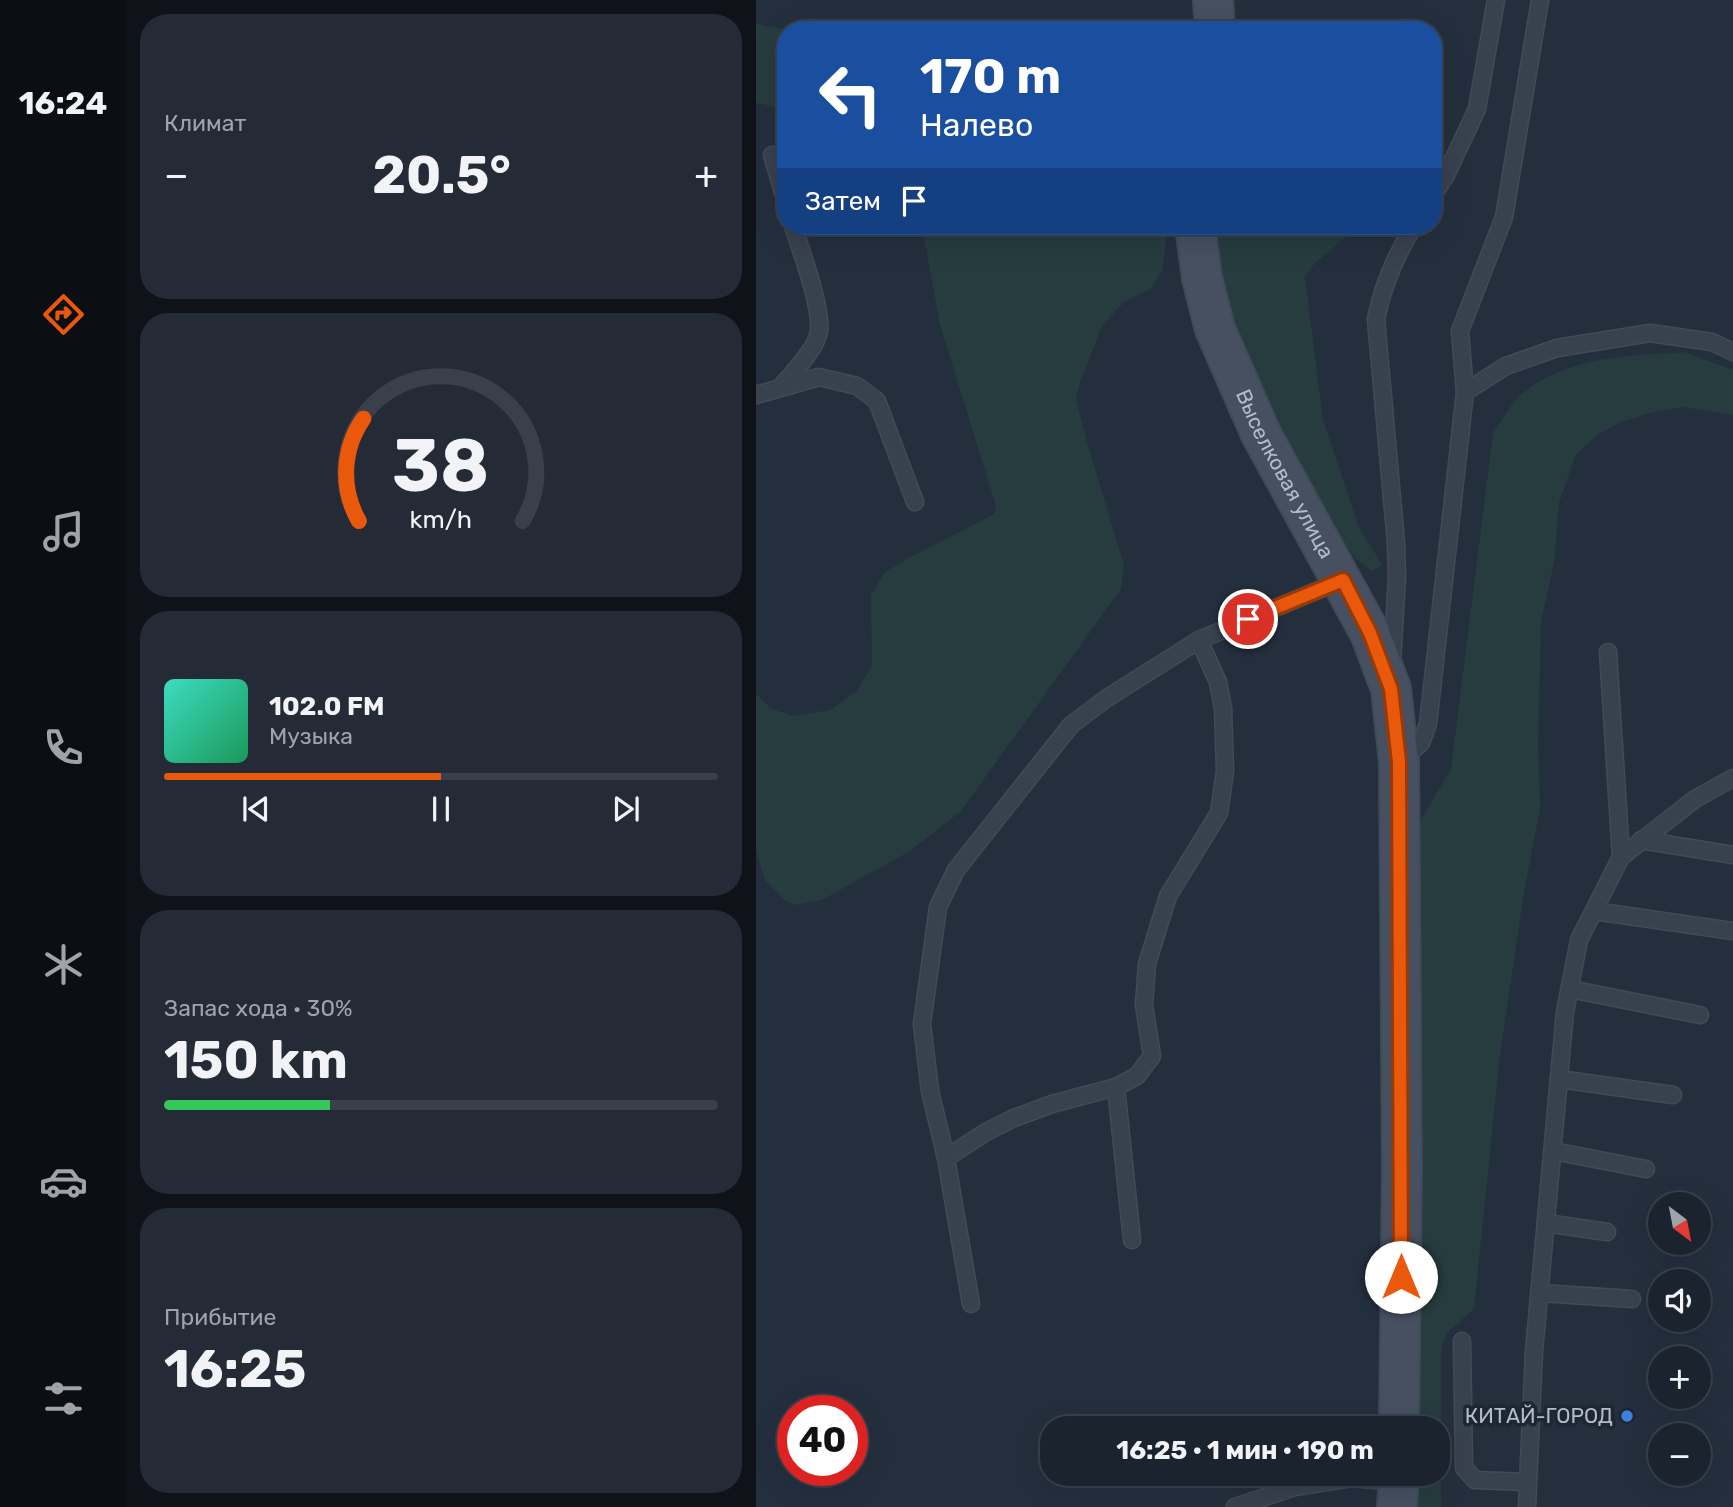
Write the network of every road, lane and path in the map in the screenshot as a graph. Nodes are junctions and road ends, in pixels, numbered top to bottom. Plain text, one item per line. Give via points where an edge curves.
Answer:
1 (1213, 0) edge
2 (1496, 0) edge
3 (1541, 0) edge
4 (1214, 21) edge
5 (772, 155) dead end
6 (777, 172) edge
7 (1442, 181) edge
8 (796, 235) edge
9 (1196, 235) edge
10 (1408, 235) edge
11 (1733, 352) edge
12 (779, 388) junction
13 (1465, 392) junction
14 (756, 396) edge
15 (915, 502) dead end
16 (1343, 580) junction
17 (1199, 640) junction
18 (1608, 652) dead end
19 (1391, 689) junction
20 (1399, 762) junction
21 (1733, 778) edge
22 (1641, 840) junction
23 (1733, 855) edge
24 (1620, 857) junction
25 (1594, 911) junction
26 (1733, 931) edge
27 (1570, 989) junction
28 (1700, 1015) dead end
29 (1559, 1079) junction
30 (1116, 1087) junction
31 (1672, 1095) dead end
32 (1553, 1151) junction
33 (946, 1158) junction
34 (1646, 1169) dead end
35 (1546, 1223) junction
36 (1607, 1232) dead end
37 (1132, 1240) dead end
38 (1539, 1293) junction
39 (1632, 1299) dead end
40 (971, 1304) dead end
41 (1462, 1341) dead end
42 (1399, 1416) edge
43 (1528, 1482) junction
44 (1398, 1488) edge
45 (1235, 1507) edge
46 (1527, 1507) edge

1 - 4 street
2 - 7 lane via 1477,109
3 - 13 lane via 1504,217 1460,331
5 - 6 lane
8 - 12 lane via 816,299 819,331 808,354
9 - 16 street, Выселковая улица via 1215,329 1261,434
10 - 19 lane via 1383,286 1376,319 1396,543
11 - 13 lane via 1712,342 1650,333 1557,348 1506,366
12 - 14 lane
12 - 15 lane via 819,377 857,386 877,401
13 - 20 lane via 1428,724 1420,743
16 - 17 lane
16 - 19 street, Выселковая улица
17 - 30 lane via 1218,682 1223,708 1225,771 1219,813 1168,896 1147,964 1144,1004 1152,1056 1137,1076
17 - 33 lane via 1071,724 956,870 944,894 938,907 922,1024 930,1091
18 - 24 lane
19 - 20 street, Выселковая улица
20 - 42 street, Выселковая улица
21 - 22 lane via 1695,799
22 - 23 lane
22 - 24 lane
24 - 25 lane
25 - 26 lane
25 - 27 lane via 1579,940
27 - 28 lane
27 - 29 lane
29 - 31 lane
29 - 32 lane
30 - 33 lane via 1014,1118
30 - 37 lane
32 - 34 lane
32 - 35 lane
33 - 40 lane
35 - 36 lane
35 - 38 lane
38 - 39 lane
38 - 43 lane
41 - 43 lane via 1464,1468 1475,1480
43 - 46 lane
44 - 45 lane via 1352,1478 1294,1487

